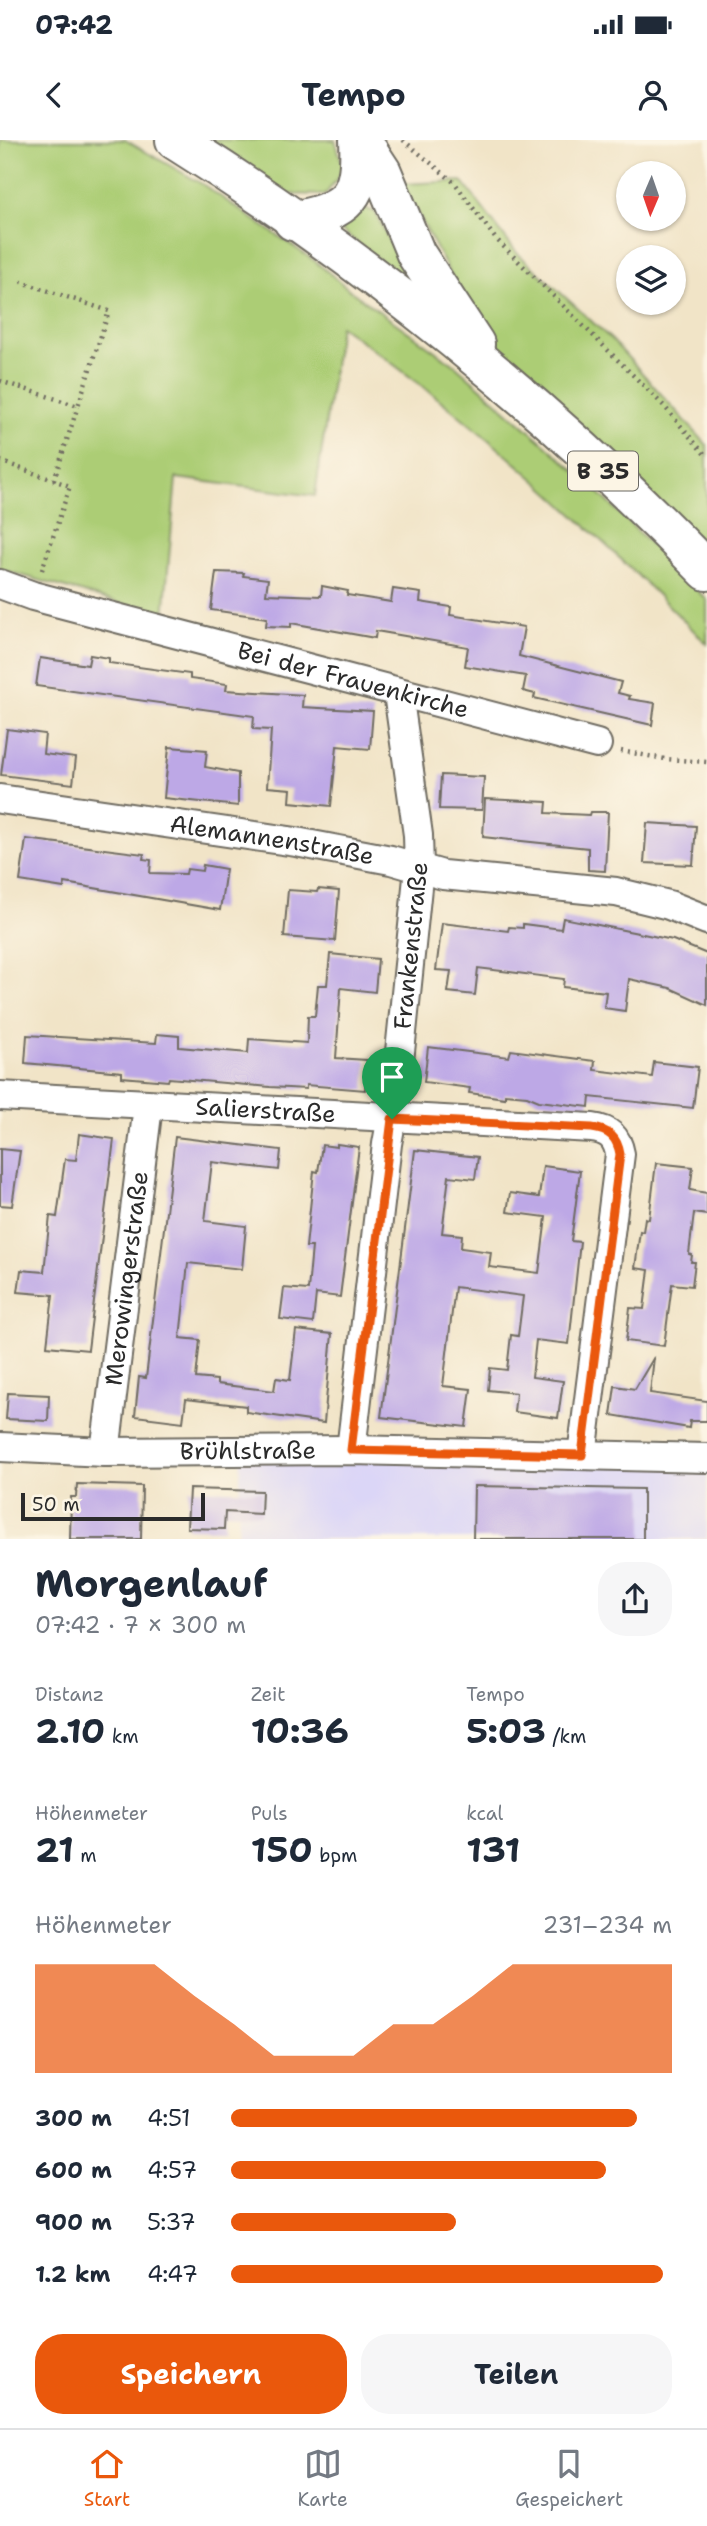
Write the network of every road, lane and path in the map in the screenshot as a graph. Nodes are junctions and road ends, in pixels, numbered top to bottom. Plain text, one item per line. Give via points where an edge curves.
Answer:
1 (175, 140) edge
2 (360, 140) edge
3 (403, 140) edge
4 (293, 221) junction
5 (19, 281) dead end
6 (495, 375) junction
7 (0, 381) edge
8 (78, 406) junction
9 (707, 457) edge
10 (0, 461) edge
11 (54, 480) junction
12 (707, 571) edge
13 (0, 584) edge
14 (33, 596) junction
15 (398, 693) junction
16 (597, 744) joint
17 (707, 762) edge
18 (0, 799) edge
19 (419, 868) junction
20 (707, 919) edge
21 (0, 1096) edge
22 (148, 1106) junction
23 (392, 1119) junction
24 (0, 1447) edge
25 (351, 1450) junction
26 (105, 1452) junction
27 (582, 1455) junction
28 (707, 1458) edge

1 - 4 main road, B 35
2 - 4 main road via 361,172 356,190 326,215
2 - 6 main road via 382,172 416,254
3 - 9 path via 455,183 495,239 664,406
4 - 6 main road, B 35
5 - 8 path via 109,311
6 - 12 main road, B 35
7 - 8 path
8 - 11 path
10 - 11 path
11 - 14 path via 71,486
13 - 14 street, Bei der Frauenkirche
14 - 15 street, Bei der Frauenkirche
15 - 16 street, Bei der Frauenkirche
15 - 19 street, Frankenstraße
16 - 17 path via 665,759
18 - 19 street, Alemannenstraße via 296,842
19 - 20 street, Alemannenstraße via 443,875 616,892
19 - 23 street, Frankenstraße
21 - 22 street, Salierstraße
22 - 23 street, Salierstraße
22 - 26 street, Merowingerstraße
23 - 25 street, Frankenstraße
23 - 27 street, Salierstraße via 592,1128 614,1137 620,1154
24 - 26 street, Brühlstraße
25 - 26 street, Brühlstraße
25 - 27 street, Brühlstraße
27 - 28 street, Brühlstraße

